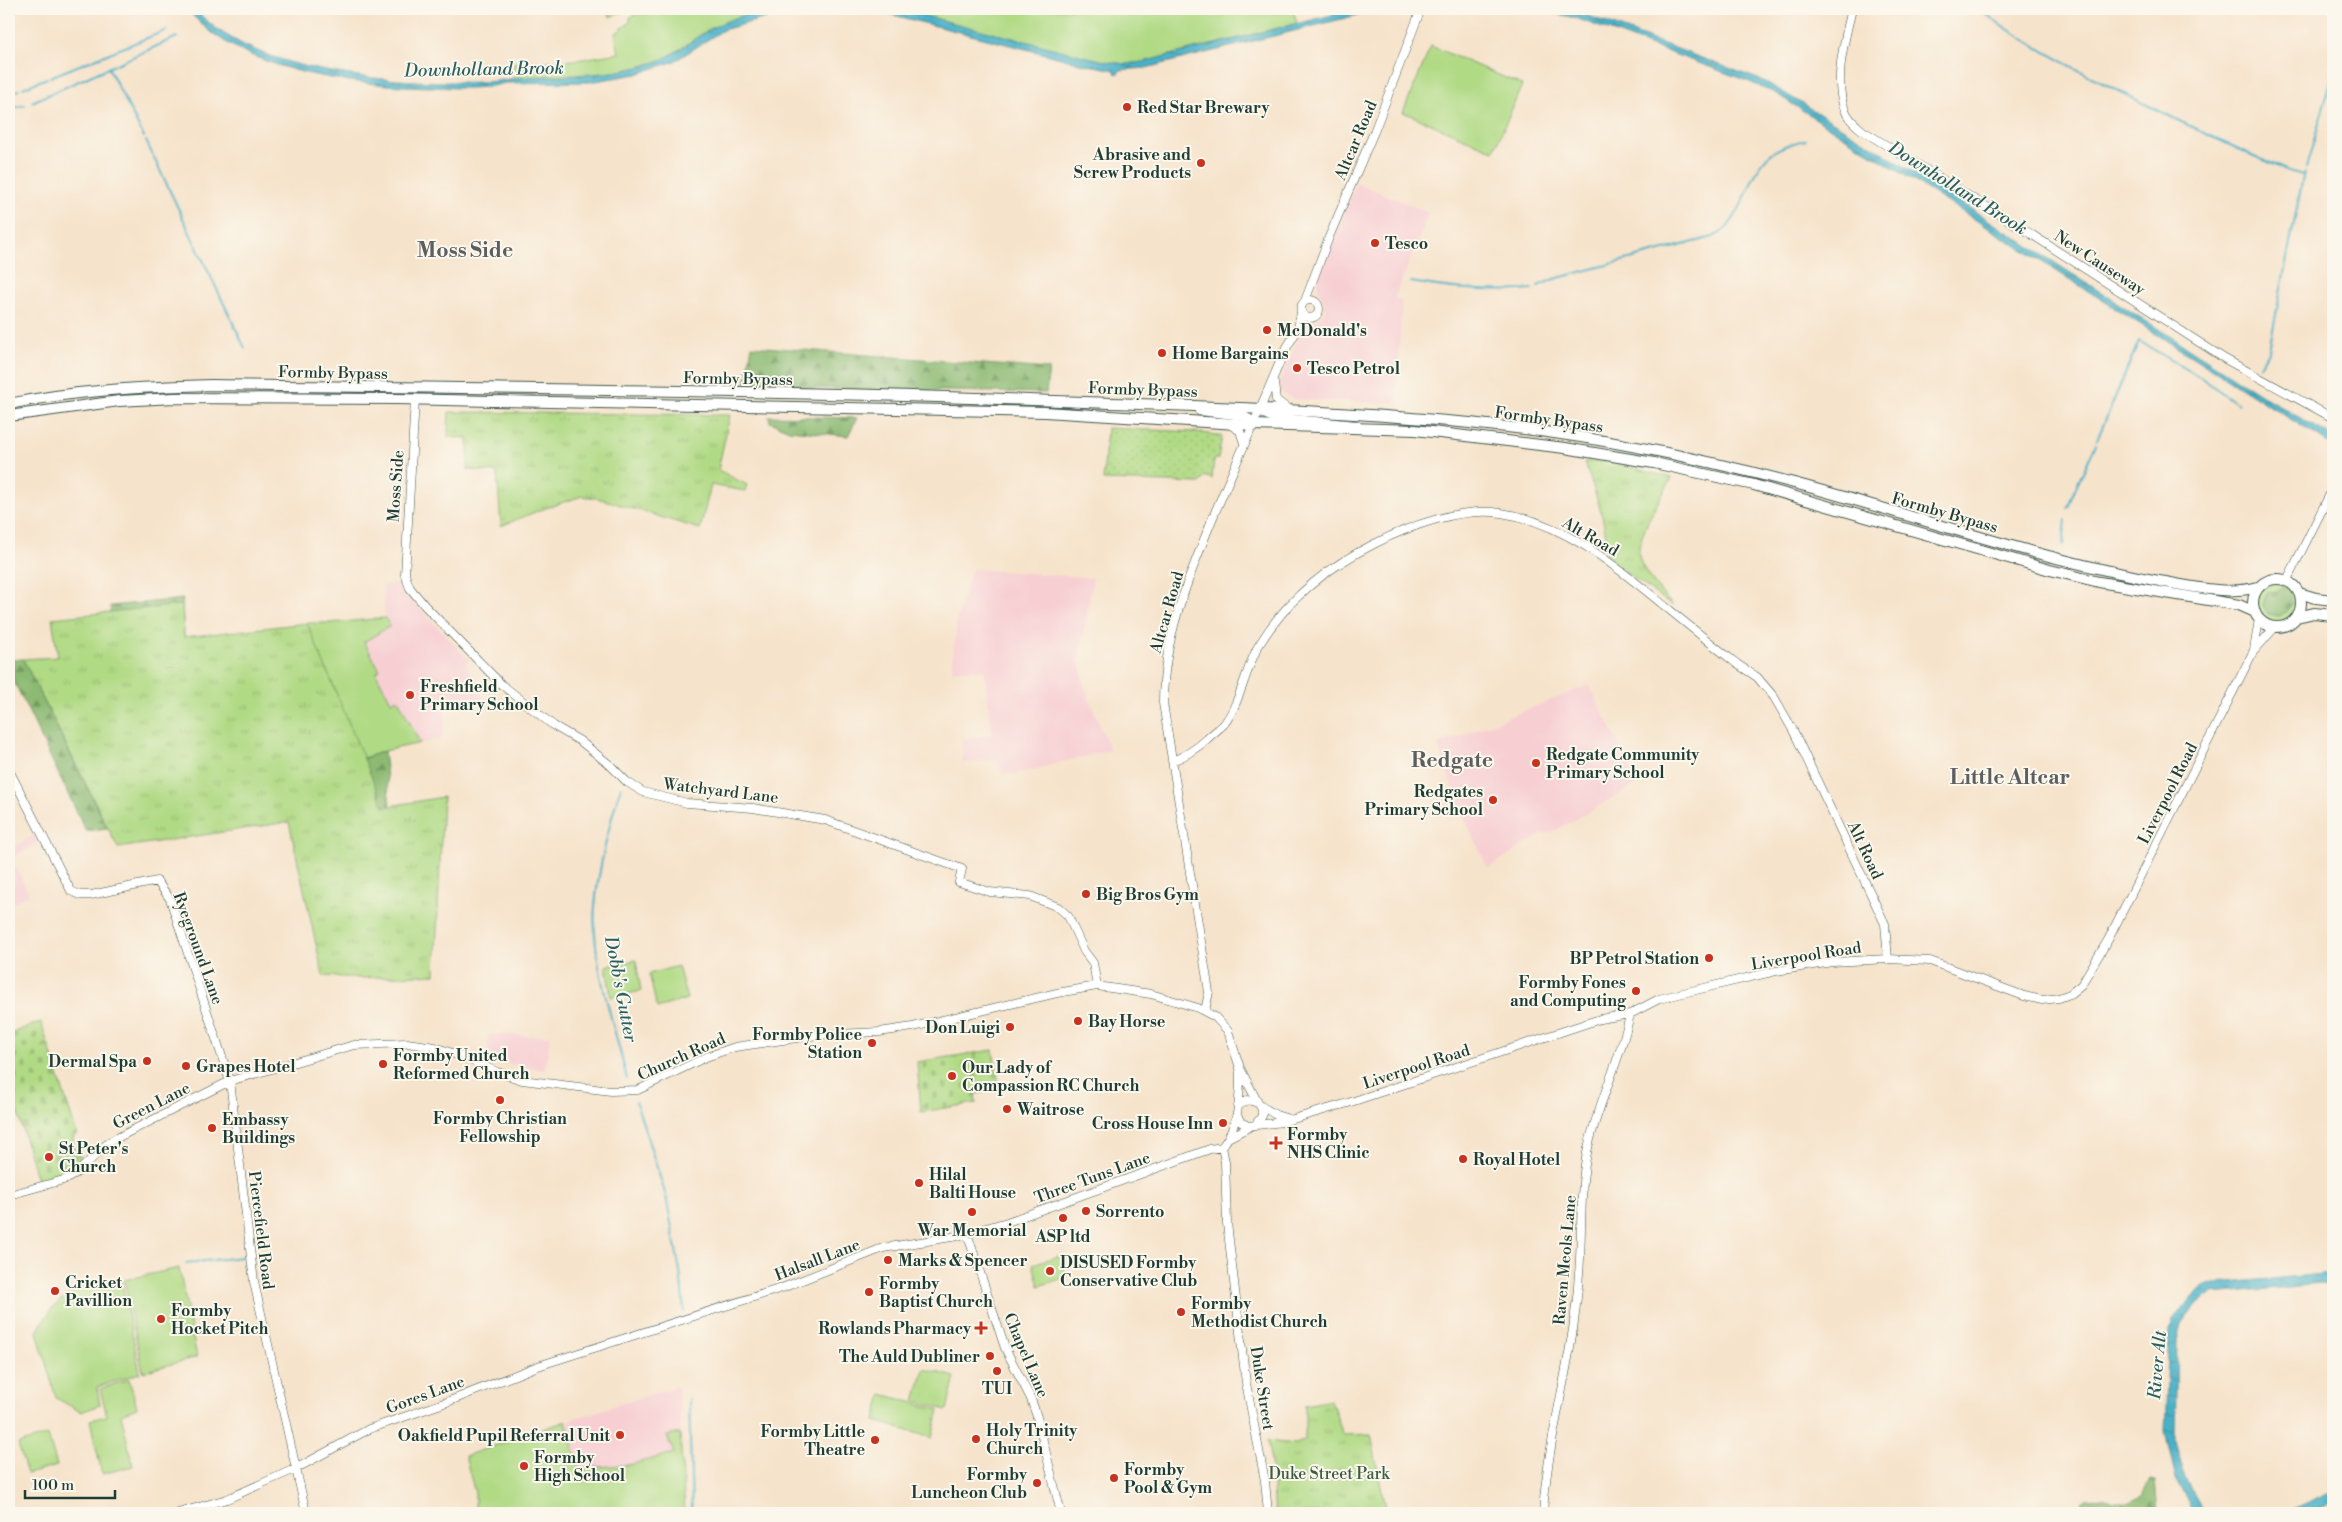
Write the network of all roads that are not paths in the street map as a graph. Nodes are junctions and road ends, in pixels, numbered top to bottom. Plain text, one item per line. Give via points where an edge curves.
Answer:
1 (1421, 9) edge
2 (1852, 9) edge
3 (1313, 282) junction
4 (1305, 301) junction
5 (1318, 303) junction
6 (1301, 312) junction
7 (1310, 318) junction
8 (1298, 329) junction
9 (1274, 376) junction
10 (415, 399) junction
11 (9, 404) edge
12 (1140, 404) junction
13 (1260, 408) junction
14 (1290, 410) junction
15 (9, 416) edge
16 (2333, 418) edge
17 (1224, 423) junction
18 (1252, 425) junction
19 (1371, 428) junction
20 (1244, 445) junction
21 (2333, 488) edge
22 (405, 575) joint
23 (2287, 580) junction
24 (2258, 587) junction
25 (2299, 593) junction
26 (2333, 600) edge
27 (2333, 615) edge
28 (2257, 616) junction
29 (2296, 617) junction
30 (2275, 627) junction
31 (2254, 652) junction
32 (1172, 760) junction
33 (9, 770) edge
34 (1888, 959) junction
35 (1097, 986) junction
36 (1206, 1011) junction
37 (1630, 1014) junction
38 (1240, 1068) junction
39 (230, 1081) junction
40 (1259, 1104) junction
41 (1238, 1106) junction
42 (1237, 1116) junction
43 (1291, 1119) junction
44 (1253, 1126) junction
45 (1230, 1137) junction
46 (1222, 1147) junction
47 (9, 1195) edge
48 (967, 1233) junction
49 (958, 1236) joint
50 (688, 1317) joint
51 (297, 1468) junction
52 (178, 1513) edge
53 (306, 1513) edge
54 (1060, 1513) edge
55 (1268, 1513) edge
56 (1544, 1513) edge

1 - 3 street, Altcar Road
2 - 16 street, New Causeway via 1842,53 1841,92 1845,110 1862,131 2031,234 2224,359
3 - 4 street, Altcar Road
3 - 5 street
4 - 5 street
4 - 6 street
5 - 7 street via 1319,312
6 - 7 street
6 - 8 street, Altcar Road
7 - 8 street, Altcar Road
8 - 9 street, Altcar Road
9 - 13 street, Altcar Road
9 - 14 street via 1275,398
10 - 15 highway, Formby Bypass via 174,398 119,401
10 - 17 highway, Formby Bypass via 1045,412
10 - 22 street, Moss Side
11 - 12 highway, Formby Bypass via 139,387 212,385 743,393
12 - 13 highway, Formby Bypass
12 - 18 street via 1244,416
13 - 14 highway, Formby Bypass
13 - 18 street, Altcar Road
13 - 19 street via 1261,413 1271,417
14 - 24 highway, Formby Bypass via 1494,426 1620,445 1766,476 2100,569 2198,587 2245,591
17 - 18 highway, Formby Bypass
17 - 20 street via 1240,431
18 - 19 highway, Formby Bypass
18 - 20 street, Altcar Road
19 - 28 highway, Formby Bypass via 1498,439 1654,463 1795,496 2050,570 2098,582 2239,605
20 - 32 street, Altcar Road via 1194,564 1167,650 1163,703
21 - 23 street
22 - 35 street, Watchyard Lane via 410,588 425,606 501,684 643,792 687,802 753,808 825,820 962,869 959,882 990,892 1030,896 1058,906 1068,916 1093,963
23 - 24 highway via 2271,579
23 - 25 highway
24 - 28 highway via 2253,599
25 - 26 highway
25 - 29 highway via 2301,605
27 - 29 highway
28 - 30 highway
28 - 31 street, Liverpool Road
29 - 30 highway via 2291,623
30 - 31 street, Liverpool Road
31 - 34 street, Liverpool Road via 2108,940 2081,984 2070,994 2058,998 2033,998 1930,961
32 - 34 street, Alt Road via 1195,750 1224,723 1258,646 1267,633 1312,583 1344,559 1395,533 1454,515 1475,512 1532,520 1618,568 1737,664 1748,669 1774,697 1794,732 1885,924
32 - 36 street, Altcar Road via 1209,992
33 - 39 street, Ryeground Lane via 71,891 80,895 91,894 157,882 170,899
34 - 37 street, Liverpool Road via 1832,962 1776,971 1666,997
35 - 36 street, Church Road via 1151,994
35 - 39 street, Church Road via 888,1031 817,1035 735,1046 706,1056 638,1090 611,1091 522,1080 450,1051 406,1043 354,1045
36 - 38 street via 1228,1031
37 - 43 street, Liverpool Road via 1600,1019 1454,1069
37 - 56 street, Raven Meols Lane via 1624,1042 1587,1150 1574,1323 1545,1484
38 - 40 street
38 - 41 street
39 - 47 street, Green Lane via 108,1142 67,1179
39 - 51 street, Piercefield Road via 254,1282
40 - 41 street via 1248,1100
40 - 43 street via 1276,1115
40 - 44 street via 1262,1116
41 - 42 street
42 - 44 street via 1241,1122
42 - 45 street
43 - 44 street, Liverpool Road
44 - 45 street
45 - 46 street
46 - 48 street, Three Tuns Lane
46 - 55 street, Duke Street via 1227,1223 1246,1383 1265,1480
48 - 49 street, Three Tuns Lane
48 - 54 street, Chapel Lane via 1005,1348 1034,1408
49 - 50 street, Halsall Lane via 883,1248 782,1288
50 - 51 street, Gores Lane via 538,1366 369,1429
51 - 52 street, Gores Lane via 227,1499
51 - 53 street, Piercefield Road

